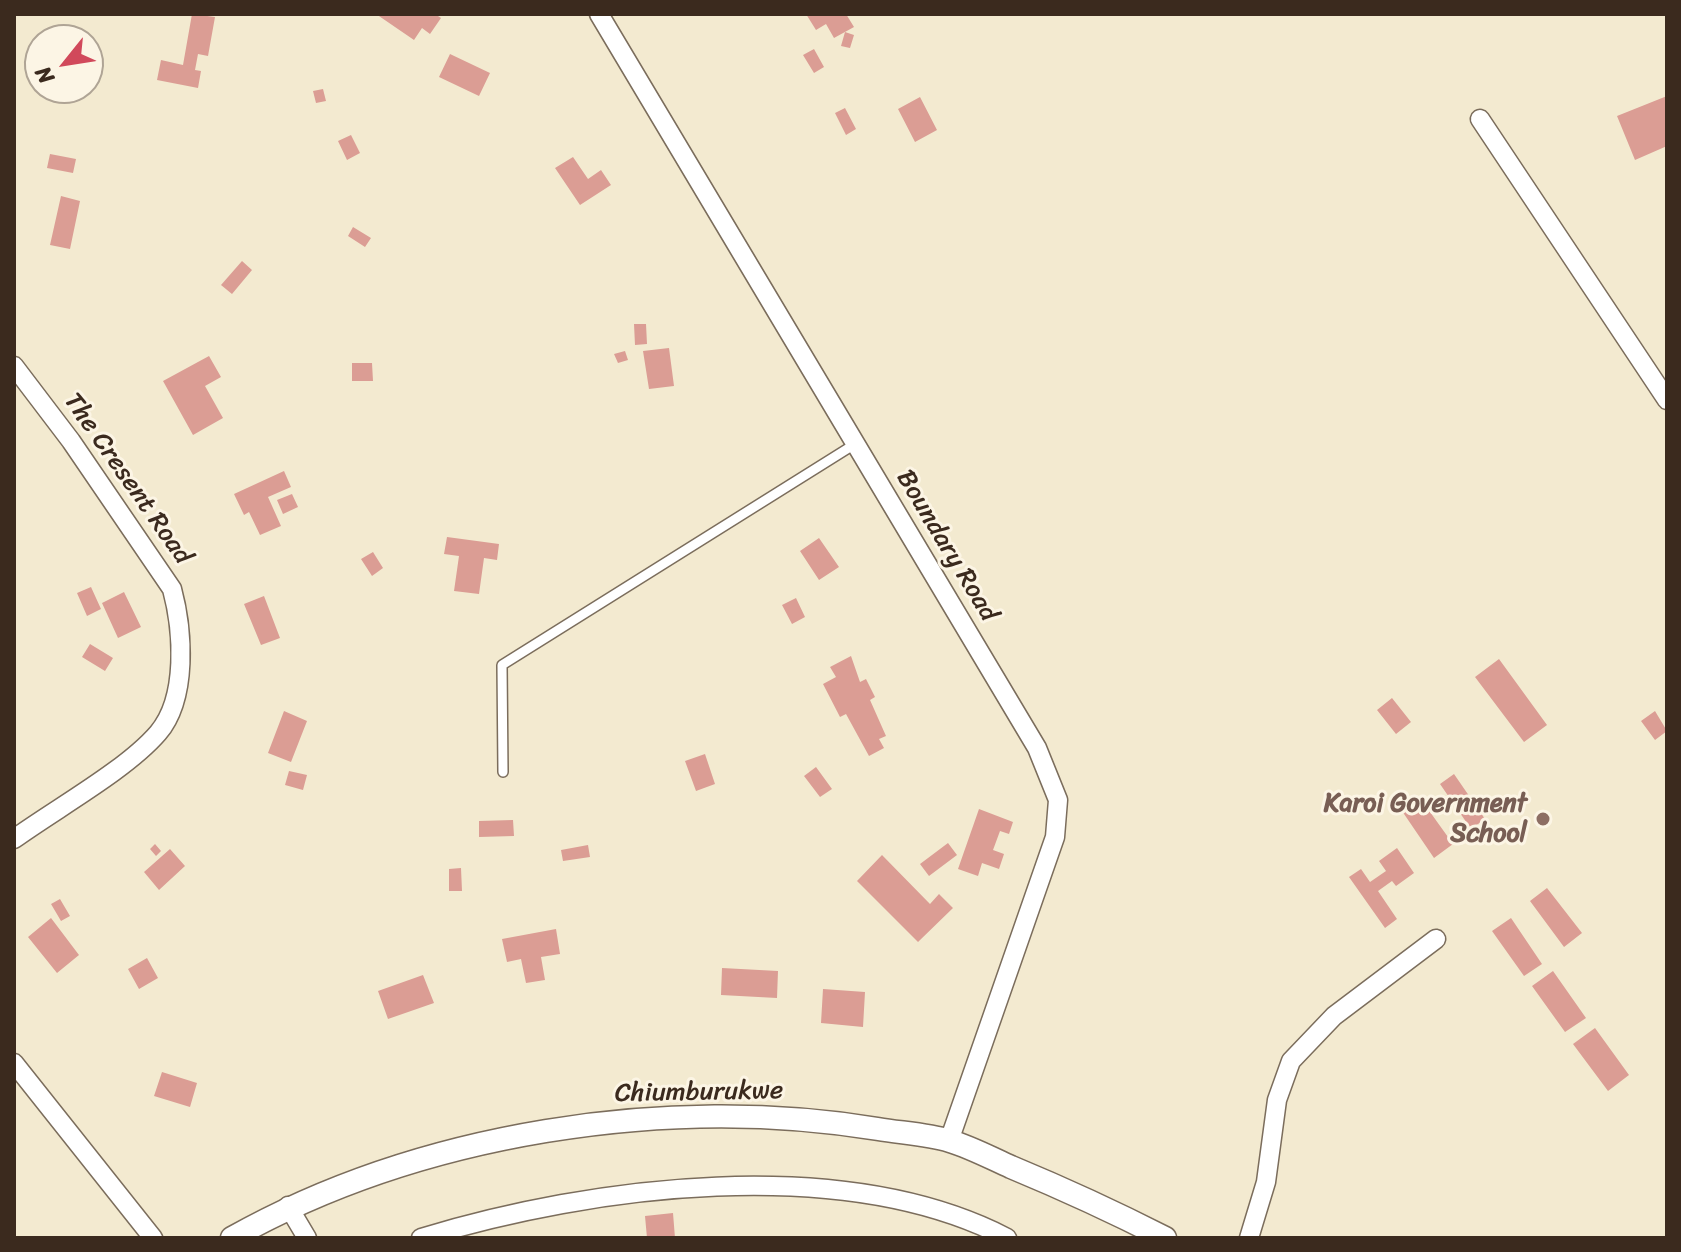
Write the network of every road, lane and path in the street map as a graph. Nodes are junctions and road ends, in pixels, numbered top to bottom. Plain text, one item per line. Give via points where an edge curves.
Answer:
1 (599, 14) edge
2 (1480, 119) dead end
3 (14, 366) edge
4 (1667, 400) edge
5 (855, 444) junction
6 (503, 772) dead end
7 (14, 839) edge
8 (1436, 939) dead end
9 (14, 1063) edge
10 (949, 1141) junction
11 (288, 1206) junction
12 (153, 1238) edge
13 (232, 1238) edge
14 (307, 1238) edge
15 (421, 1238) edge
16 (1007, 1238) edge
17 (1165, 1238) edge
18 (1249, 1238) edge

1 - 5 street, Boundary Road
2 - 4 street
3 - 7 street, The Cresent Road via 172,589 179,656 176,697 161,730 132,758
5 - 6 lane via 502,665
5 - 10 street, Boundary Road via 1037,748 1058,800 1055,837
8 - 18 street via 1334,1016 1291,1061 1277,1100 1266,1182
9 - 12 street
10 - 11 street, Chiumburukwe via 834,1122 726,1115 606,1121 460,1150
10 - 17 street, Chiumburukwe via 1091,1200
11 - 13 street, Chiumburukwe
11 - 14 street
15 - 16 street via 496,1215 638,1195 727,1187 820,1187 917,1203

